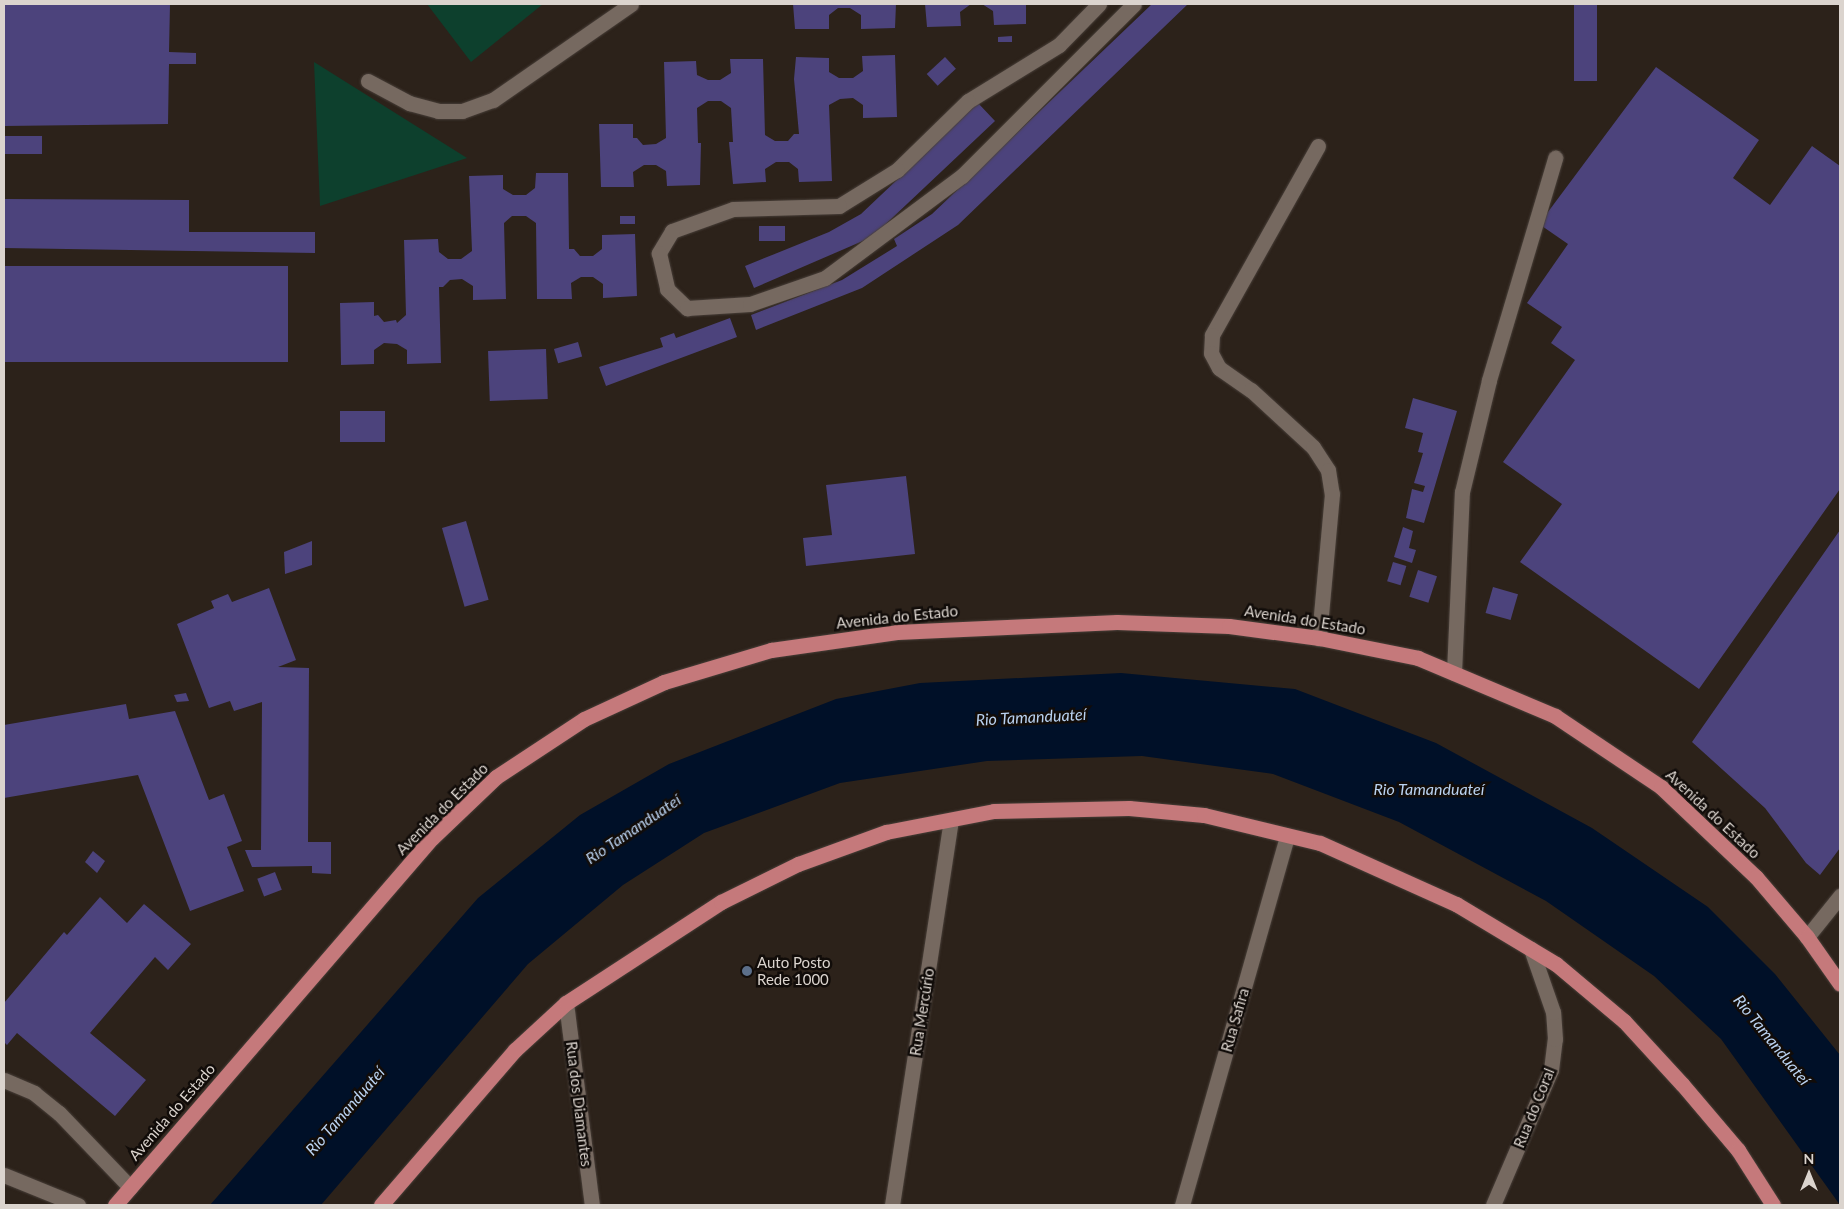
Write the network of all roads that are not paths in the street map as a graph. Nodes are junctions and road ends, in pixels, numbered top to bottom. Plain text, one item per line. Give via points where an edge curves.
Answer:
1 (631, 4) edge
2 (1099, 4) edge
3 (1134, 4) edge
4 (368, 81) dead end
5 (1318, 146) dead end
6 (1555, 158) dead end
7 (1319, 638) junction
8 (1454, 673) junction
9 (951, 820) junction
10 (1287, 836) junction
11 (1840, 896) edge
12 (1807, 937) junction
13 (1531, 950) junction
14 (1840, 984) edge
15 (566, 1003) junction
16 (4, 1080) edge
17 (4, 1175) edge
18 (130, 1187) junction
19 (78, 1205) edge
20 (114, 1205) edge
21 (381, 1205) edge
22 (592, 1205) edge
23 (892, 1205) edge
24 (1182, 1205) edge
25 (1493, 1205) edge
26 (1773, 1205) edge

1 - 4 street via 494,100 462,111 438,111 409,103
2 - 3 street via 1058,45 968,101 897,170 838,206 733,209 672,230 659,253 667,289 687,308 750,304 825,278 962,176
5 - 7 street via 1212,335 1211,353 1218,368 1250,390 1313,447 1328,470 1332,494
6 - 8 street via 1489,380 1462,492
7 - 8 highway, Avenida do Estado via 1418,658
7 - 18 highway, Avenida do Estado via 1229,626 1117,622 897,632 771,650 646,690 584,719 504,772 446,824
8 - 12 highway, Avenida do Estado via 1555,716 1660,787 1756,877
9 - 10 highway via 994,811 1129,808 1204,815
9 - 15 highway via 886,832 798,864 721,902
9 - 23 street, Rua Mercúrio
10 - 13 highway via 1320,843 1456,904
10 - 24 street, Rua Safira
11 - 12 street
12 - 14 highway, Avenida do Estado
13 - 25 street, Rua do Coral via 1553,1012 1555,1039 1551,1070
13 - 26 highway via 1556,964 1624,1021 1738,1150
15 - 21 highway via 515,1050
15 - 22 street, Rua dos Diamantes
16 - 18 street via 34,1093 59,1114
17 - 19 street
18 - 20 highway, Avenida do Estado

